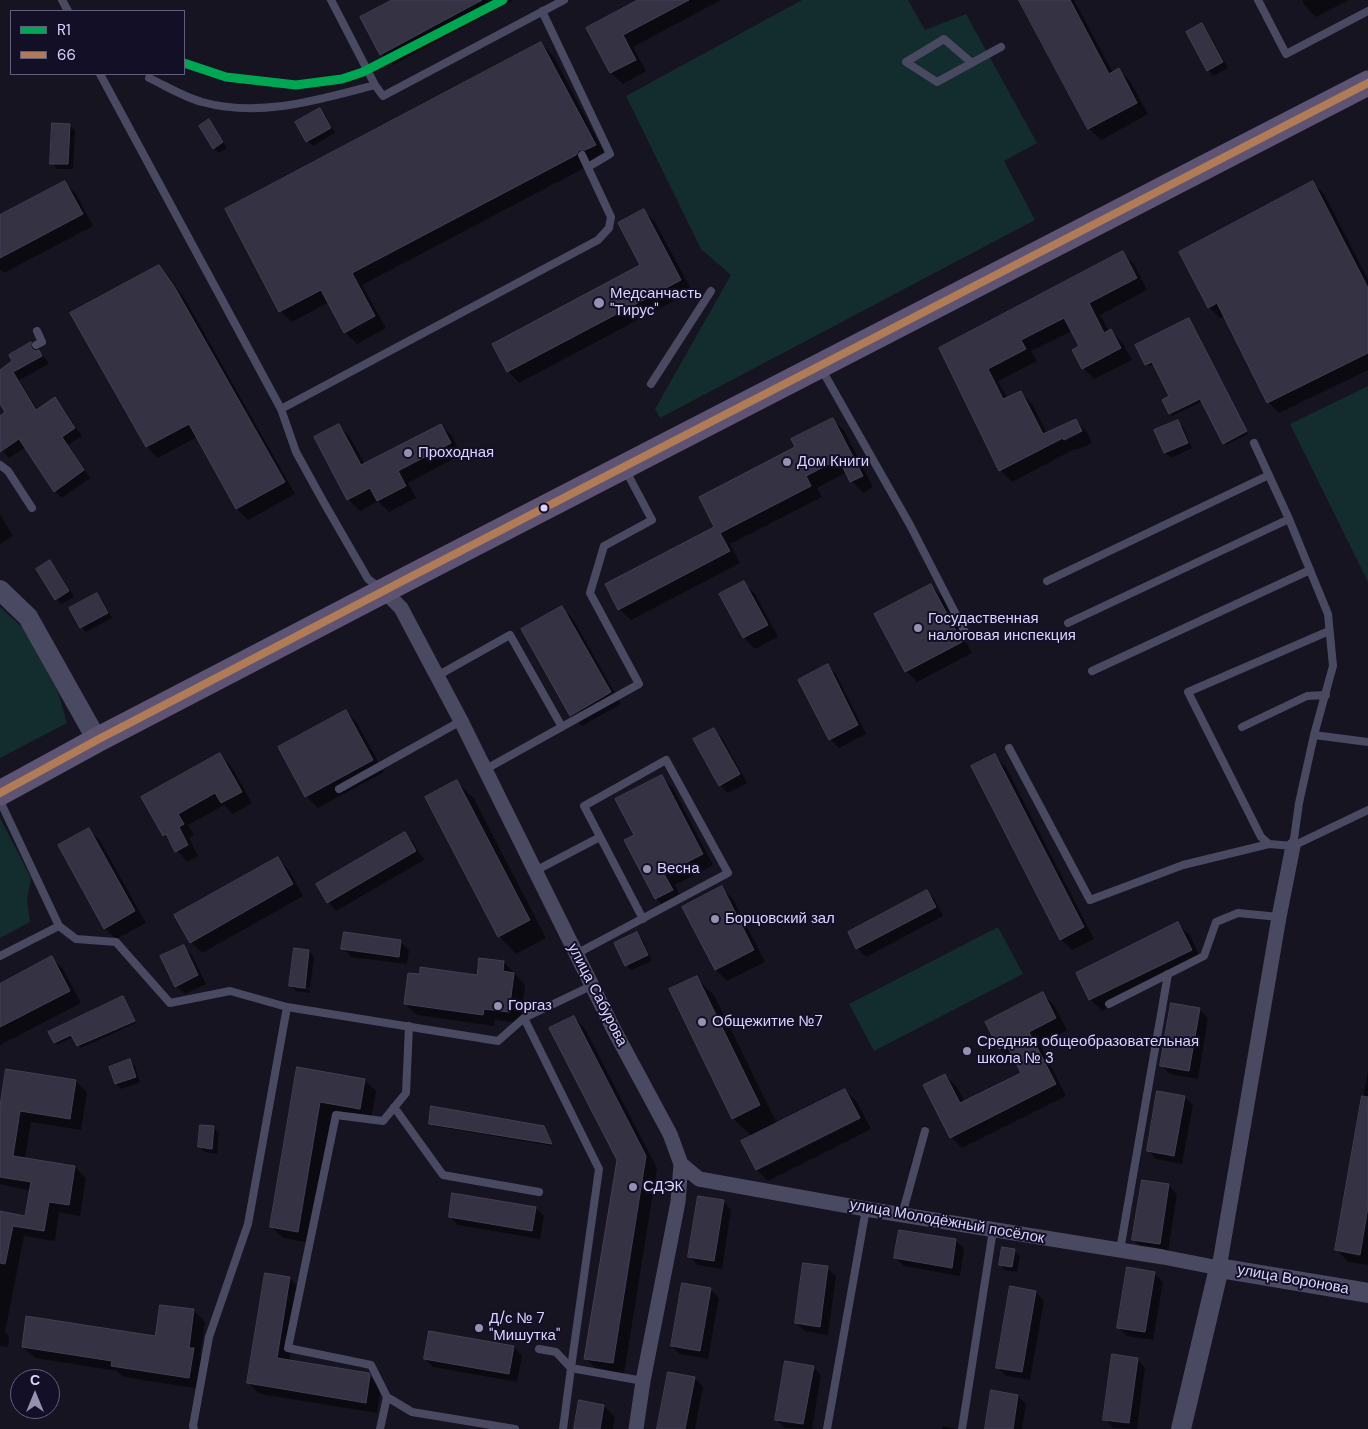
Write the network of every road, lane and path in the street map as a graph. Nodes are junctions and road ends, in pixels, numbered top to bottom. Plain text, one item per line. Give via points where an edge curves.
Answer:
1 (331, 0) edge
2 (564, 0) edge
3 (1258, 0) edge
4 (1368, 11) edge
5 (542, 12) junction
6 (1001, 47) dead end
7 (972, 63) junction
8 (101, 75) edge
9 (149, 78) dead end
10 (1368, 83) edge
11 (375, 85) junction
12 (582, 155) dead end
13 (588, 167) junction
14 (711, 291) dead end
15 (38, 331) dead end
16 (36, 345) dead end
17 (820, 366) junction
18 (651, 384) dead end
19 (281, 409) junction
20 (1254, 443) dead end
21 (0, 465) edge
22 (624, 466) junction
23 (1269, 475) junction
24 (32, 508) dead end
25 (1289, 519) junction
26 (1310, 570) junction
27 (1047, 581) dead end
28 (0, 590) edge
29 (384, 591) junction
30 (1068, 623) dead end
31 (1329, 631) junction
32 (966, 634) dead end
33 (1092, 671) dead end
34 (437, 676) junction
35 (1326, 695) junction
36 (461, 721) junction
37 (562, 727) junction
38 (1242, 727) dead end
39 (1314, 735) junction
40 (98, 740) junction
41 (1368, 742) edge
42 (1009, 748) dead end
43 (486, 769) junction
44 (339, 788) dead end
45 (0, 793) edge
46 (0, 801) edge
47 (1368, 810) edge
48 (600, 837) junction
49 (1268, 844) junction
50 (1293, 846) junction
51 (536, 871) junction
52 (1279, 917) junction
53 (642, 919) junction
54 (59, 926) junction
55 (576, 954) junction
56 (0, 956) edge
57 (1168, 974) junction
58 (591, 986) junction
59 (1109, 1004) dead end
60 (287, 1007) junction
61 (524, 1018) junction
62 (409, 1026) junction
63 (394, 1107) junction
64 (925, 1131) dead end
65 (681, 1164) junction
66 (539, 1192) dead end
67 (866, 1209) junction
68 (902, 1215) junction
69 (993, 1230) junction
70 (1120, 1250) junction
71 (1219, 1268) junction
72 (1368, 1291) edge
73 (539, 1349) dead end
74 (571, 1368) junction
75 (643, 1381) junction
76 (387, 1397) junction
77 (194, 1429) edge
78 (380, 1429) edge
79 (515, 1429) edge
80 (563, 1429) edge
81 (636, 1429) edge
82 (827, 1429) edge
83 (962, 1429) edge
84 (1181, 1429) edge

1 - 11 lane
2 - 5 lane
3 - 4 lane via 1286,54
5 - 11 lane via 384,96
5 - 13 lane via 610,154
6 - 7 lane
7 - 7 lane via 937,82 906,62 944,40
8 - 19 lane
9 - 11 lane via 201,102 238,108 276,108
10 - 17 main road
12 - 13 lane
13 - 19 lane via 611,217 609,228 598,240
14 - 18 lane
15 - 16 lane via 42,342
17 - 22 main road
17 - 32 lane via 910,525
19 - 29 lane via 296,452 340,531 368,579
20 - 23 lane
21 - 24 lane via 8,471
22 - 29 main road
22 - 37 lane via 652,520 604,546 590,594 639,684
23 - 25 lane
23 - 27 lane
25 - 26 lane
25 - 30 lane
26 - 31 lane via 1328,614
26 - 33 lane
28 - 40 street via 28,617
29 - 34 street, улица Сабурова via 401,608
29 - 40 main road
31 - 35 lane via 1333,666
31 - 49 lane via 1188,692 1261,837
34 - 36 street, улица Сабурова
34 - 37 lane via 510,635
35 - 38 lane via 1307,696
35 - 39 lane
36 - 43 street, улица Сабурова
36 - 44 lane
37 - 43 lane
39 - 41 lane
39 - 50 lane
40 - 45 main road
42 - 49 lane via 1090,900 1183,865
43 - 51 street, улица Сабурова
46 - 54 lane
47 - 50 lane
48 - 51 lane
48 - 53 lane
48 - 53 lane via 584,806 666,760 728,873
49 - 50 lane
50 - 52 street
51 - 55 street, улица Сабурова
52 - 57 lane via 1238,913 1216,922 1204,956
52 - 71 street
53 - 55 lane
54 - 56 lane
54 - 60 lane via 76,939 116,942 170,1003 230,991
55 - 58 street, улица Сабурова
57 - 59 lane
57 - 70 lane
58 - 61 lane
58 - 65 street, улица Сабурова via 670,1134
60 - 62 lane
60 - 77 lane via 248,1224 209,1337
61 - 62 lane via 498,1041
61 - 74 lane via 599,1169
62 - 63 lane via 406,1094
63 - 66 lane via 443,1175
63 - 76 lane via 383,1121 336,1115 288,1348 371,1365
64 - 68 lane
65 - 67 street, улица Молодёжный посёлок via 699,1179
65 - 75 street, улица Сабурова via 678,1202
67 - 68 street, улица Молодёжный посёлок
67 - 82 lane
68 - 69 street, улица Молодёжный посёлок
69 - 70 street, улица Молодёжный посёлок
69 - 83 lane
70 - 71 street, улица Молодёжный посёлок
71 - 72 street, улица Воронова
71 - 84 street
73 - 74 lane via 556,1352
74 - 75 lane
74 - 80 lane
75 - 81 street, улица Сабурова
76 - 78 lane
76 - 79 lane via 412,1412

